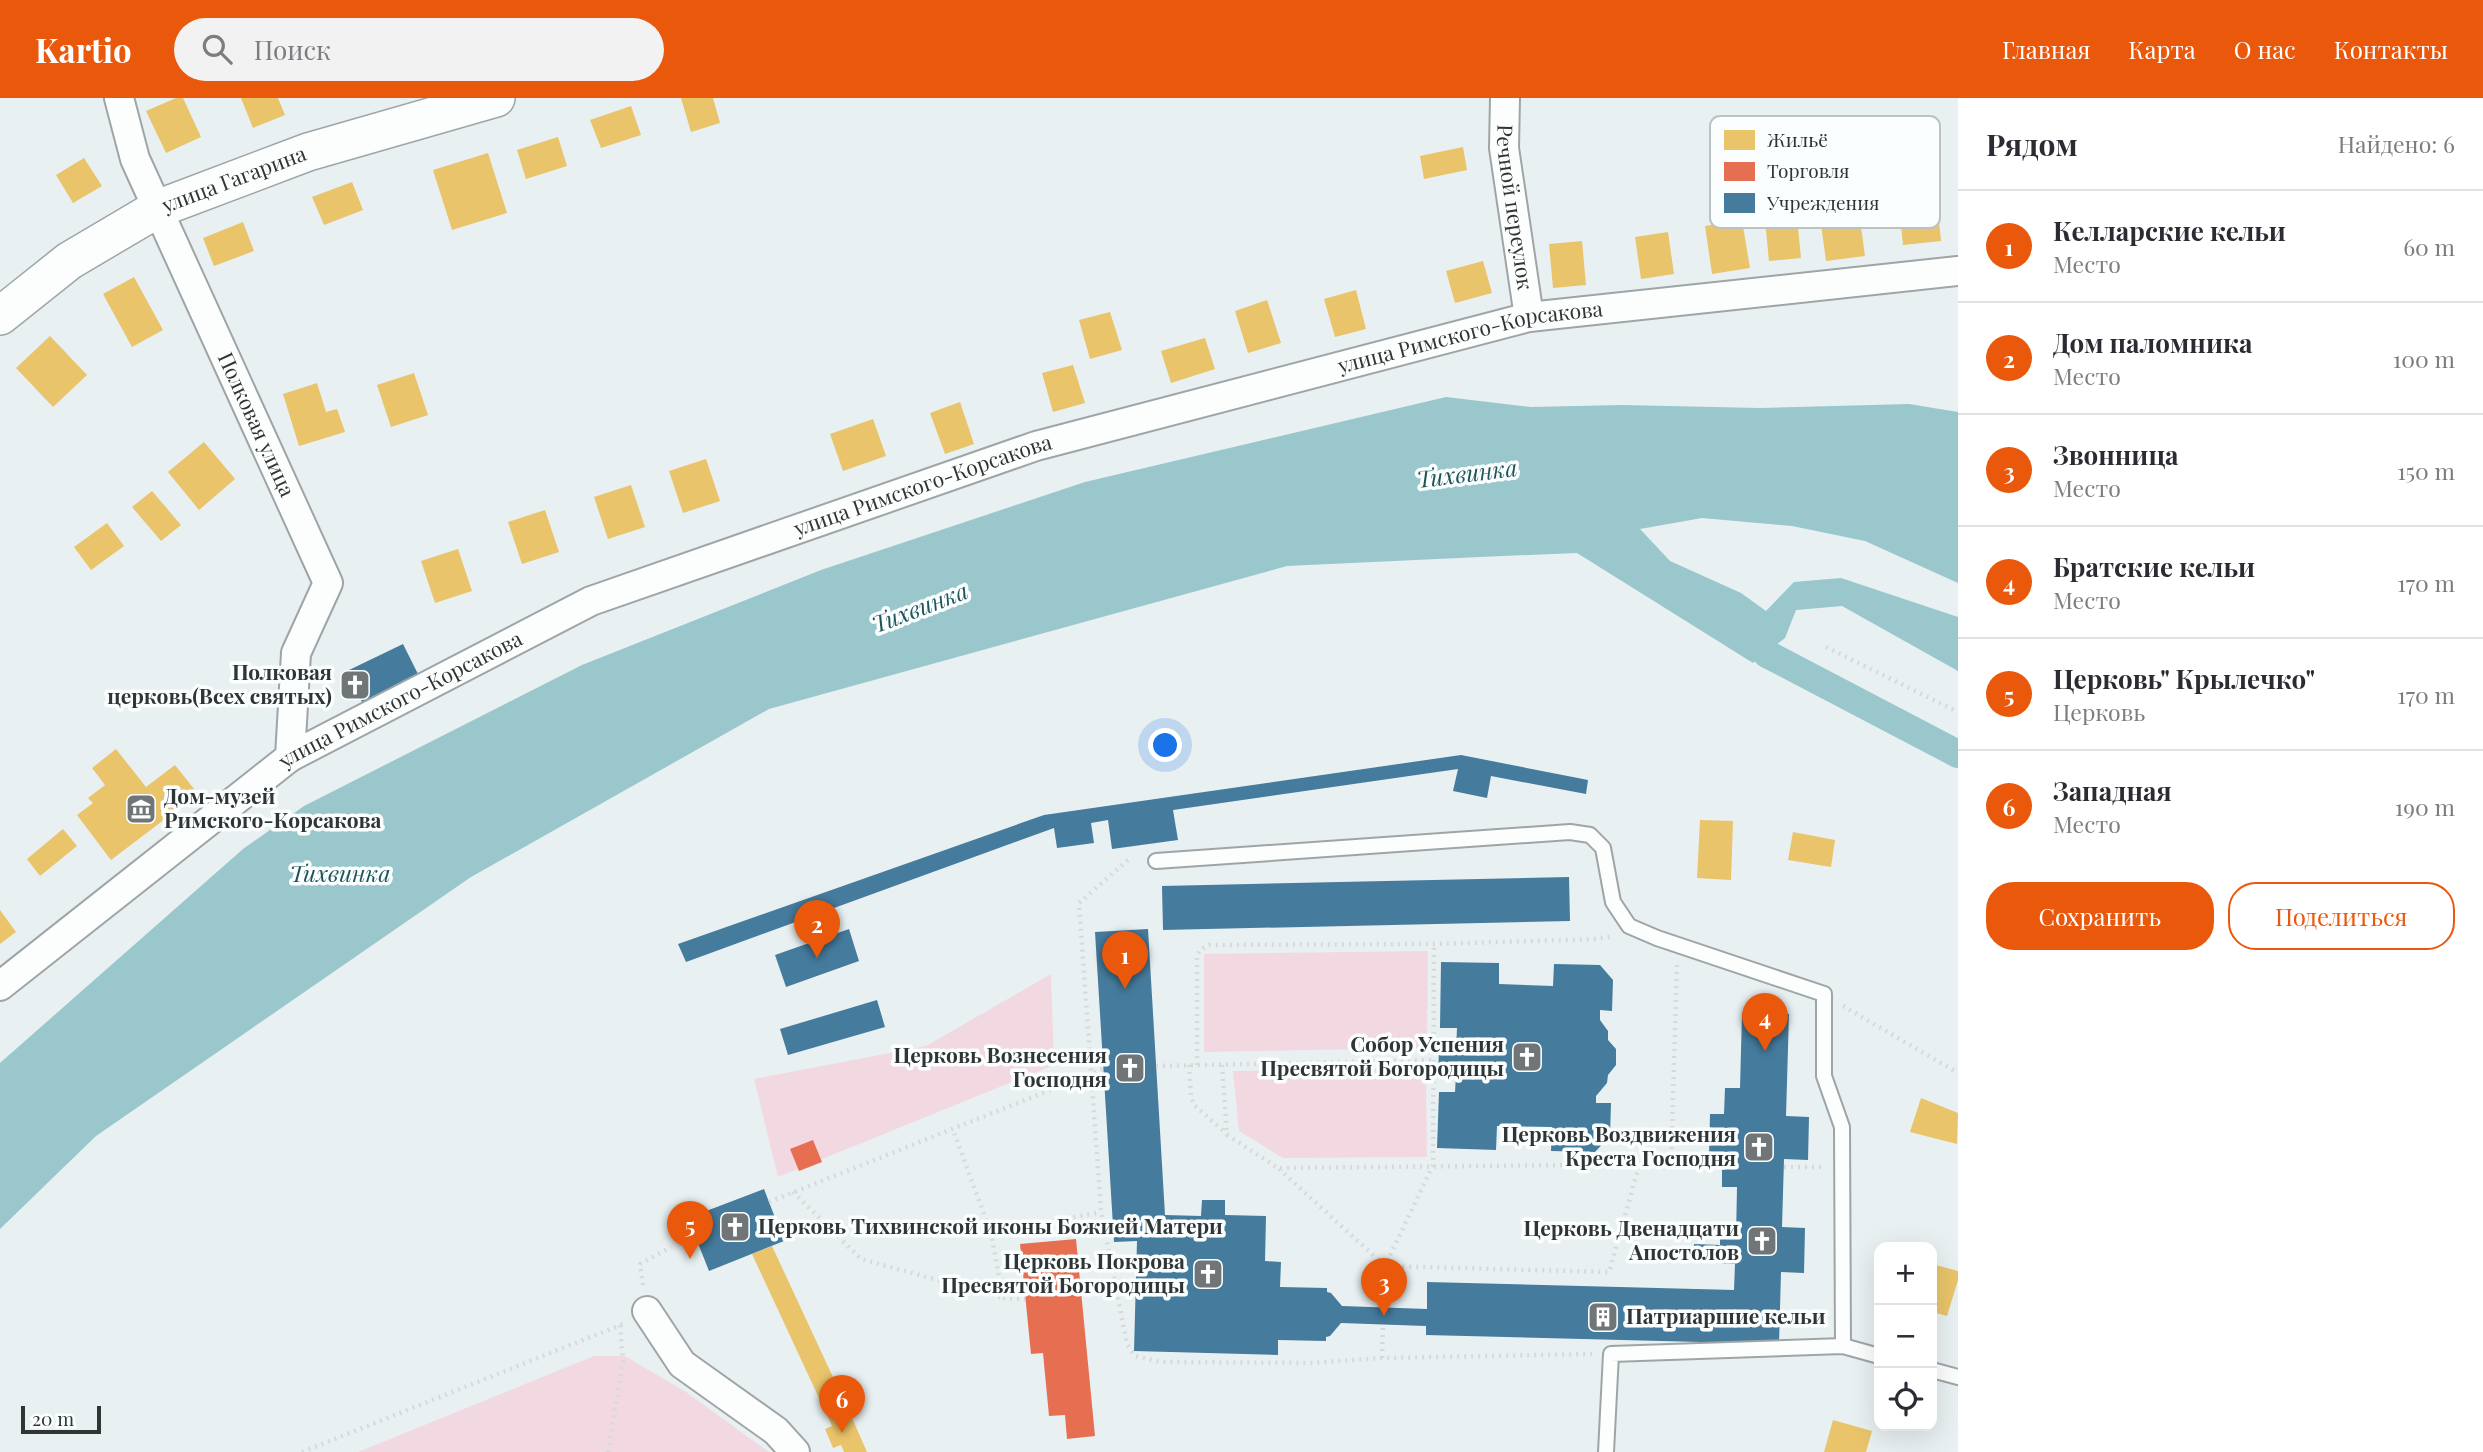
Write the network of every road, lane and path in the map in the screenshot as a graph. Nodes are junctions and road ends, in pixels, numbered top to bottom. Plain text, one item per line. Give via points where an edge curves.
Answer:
1 (119, 98) edge
2 (496, 98) edge
3 (1506, 98) edge
4 (157, 209) junction
5 (1958, 271) edge
6 (0, 316) edge
7 (1529, 317) junction
8 (1826, 647) dead end
9 (1958, 712) edge
10 (290, 757) junction
11 (1128, 860) dead end
12 (1156, 861) dead end
13 (1629, 926) junction
14 (1434, 944) junction
15 (1678, 945) junction
16 (0, 986) edge
17 (1824, 995) junction
18 (1434, 1060) junction
19 (1189, 1065) junction
20 (1198, 1065) junction
21 (1222, 1065) junction
22 (1156, 1066) dead end
23 (1103, 1069) dead end
24 (1092, 1072) junction
25 (1958, 1073) edge
26 (953, 1130) junction
27 (1227, 1135) junction
28 (1722, 1163) dead end
29 (1671, 1164) junction
30 (1433, 1165) junction
31 (1639, 1166) junction
32 (1784, 1167) dead end
33 (1844, 1167) junction
34 (1278, 1168) junction
35 (793, 1192) junction
36 (769, 1202) dead end
37 (1101, 1212) junction
38 (991, 1233) junction
39 (671, 1247) dead end
40 (640, 1264) dead end
41 (1385, 1266) junction
42 (1003, 1298) junction
43 (1025, 1299) dead end
44 (1383, 1310) dead end
45 (647, 1311) joint
46 (1383, 1324) dead end
47 (620, 1325) junction
48 (1843, 1346) junction
49 (1611, 1354) junction
50 (1874, 1355) edge
51 (1382, 1358) junction
52 (1937, 1371) edge
53 (1958, 1377) edge
54 (302, 1452) edge
55 (608, 1452) edge
56 (795, 1452) edge
57 (1606, 1452) edge

1 - 4 street, Полковая улица via 135,159
2 - 4 street, улица Гагарина via 308,152
3 - 7 street, Речной переулок via 1504,148
4 - 6 street, улица Гагарина via 69,261
4 - 10 street, Полковая улица via 328,583 296,653
5 - 7 street, улица Римского-Корсакова
7 - 10 street, улица Римского-Корсакова via 1037,446 591,601
8 - 9 path
10 - 16 street, улица Римского-Корсакова
11 - 24 path via 1079,903
12 - 13 lane via 1570,832 1590,835 1603,848 1612,902
13 - 14 path via 1617,935 1596,939
13 - 15 lane
14 - 18 path
14 - 20 path via 1209,945 1201,949 1197,955
15 - 17 lane
15 - 29 path
17 - 25 path
17 - 33 lane via 1824,1076 1842,1127
18 - 21 path
18 - 30 path
19 - 20 path
19 - 22 path
19 - 27 path via 1194,1105
20 - 21 path
21 - 27 path
23 - 24 path
24 - 26 path
24 - 37 path
26 - 35 path
26 - 38 path
27 - 34 path
28 - 29 path
29 - 31 path
30 - 31 path
30 - 34 path
30 - 41 path
31 - 41 path via 1609,1272
32 - 33 path
33 - 48 lane
34 - 41 path
35 - 36 path
35 - 42 path via 861,1259
37 - 38 path
37 - 51 path via 1127,1344 1135,1356 1160,1362 1312,1363
38 - 42 path
39 - 40 path
41 - 44 path
42 - 43 path
45 - 47 path
45 - 56 street via 682,1364 776,1431
46 - 51 path
47 - 54 path
47 - 55 path via 623,1361
48 - 49 lane
48 - 50 lane
49 - 51 path
49 - 57 lane
52 - 53 lane

